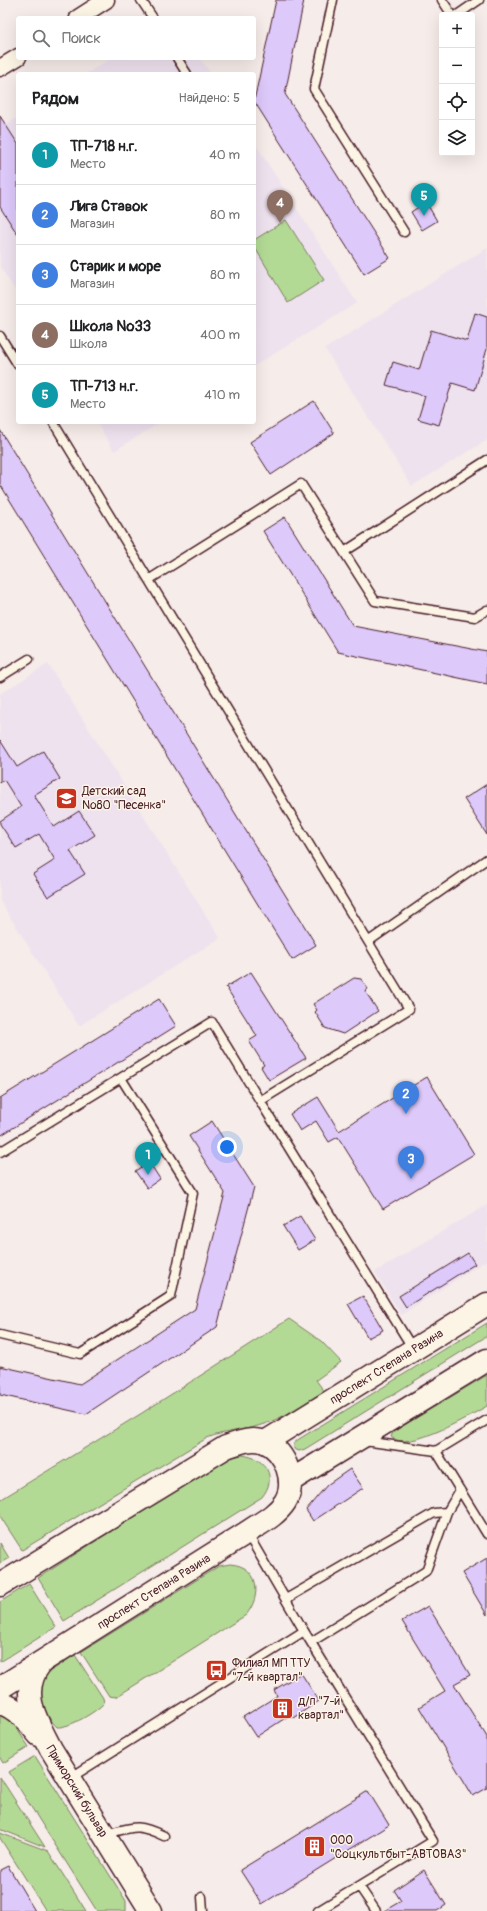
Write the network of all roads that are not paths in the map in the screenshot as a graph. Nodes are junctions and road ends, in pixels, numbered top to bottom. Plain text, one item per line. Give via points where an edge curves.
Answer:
1 (106, 0) edge
2 (141, 0) edge
3 (333, 0) edge
4 (442, 0) edge
5 (479, 0) edge
6 (450, 12) edge
7 (461, 12) edge
8 (81, 16) edge
9 (151, 16) edge
10 (16, 58) edge
11 (178, 60) edge
12 (0, 68) edge
13 (186, 72) edge
14 (404, 232) dead end
15 (0, 336) edge
16 (16, 362) edge
17 (54, 424) edge
18 (487, 460) edge
19 (344, 552) junction
20 (150, 580) junction
21 (487, 610) edge
22 (29, 659) dead end
23 (0, 677) edge
24 (487, 859) edge
25 (369, 941) junction
26 (121, 1078) junction
27 (260, 1100) junction
28 (0, 1152) edge
29 (487, 1304) edge
30 (0, 1335) edge
31 (413, 1349) junction
32 (487, 1360) edge
33 (487, 1420) edge
34 (355, 1440) junction
35 (265, 1442) junction
36 (436, 1451) junction
37 (290, 1480) junction
38 (460, 1490) junction
39 (447, 1512) junction
40 (246, 1533) junction
41 (487, 1534) edge
42 (28, 1568) junction
43 (0, 1574) edge
44 (0, 1585) edge
45 (286, 1599) junction
46 (304, 1631) junction
47 (311, 1642) junction
48 (40, 1664) junction
49 (0, 1688) edge
50 (0, 1703) edge
51 (51, 1749) junction
52 (69, 1778) junction
53 (104, 1834) junction
54 (164, 1836) dead end
55 (360, 1886) junction
56 (202, 1897) dead end
57 (151, 1911) edge
58 (203, 1911) edge
59 (318, 1911) edge
60 (376, 1911) edge

1 - 8 street
2 - 9 lane
3 - 14 lane via 314,89
4 - 6 lane
5 - 7 lane
10 - 12 street
11 - 13 lane
15 - 16 lane
17 - 20 lane
18 - 19 lane
19 - 20 lane via 301,484
19 - 21 lane via 375,602 475,617
20 - 25 lane
22 - 23 lane
24 - 25 lane
25 - 27 lane via 409,1009
26 - 27 lane via 212,1022
26 - 28 lane
26 - 30 lane via 193,1193 171,1296 80,1354
27 - 31 lane
29 - 31 main road, проспект Степана Разина
31 - 35 main road, проспект Степана Разина
32 - 34 main road
33 - 36 lane
34 - 36 lane
34 - 37 main road
35 - 37 main road via 277,1452 288,1468
35 - 42 main road via 245,1440 226,1447
36 - 38 lane
37 - 40 main road, проспект Степана Разина via 290,1491 276,1513
38 - 39 lane
38 - 41 lane
39 - 45 lane via 434,1513
39 - 47 lane via 426,1571
40 - 45 lane
40 - 48 main road, проспект Степана Разина
42 - 43 main road
42 - 44 main road
45 - 46 lane
46 - 47 lane
46 - 52 lane
47 - 55 lane via 433,1841
48 - 49 main road, проспект Степана Разина
48 - 51 main road, Приморский бульвар via 30,1681 29,1694 38,1722
50 - 51 main road via 6,1704 26,1720
51 - 52 main road, Приморский бульвар
52 - 53 main road, Приморский бульвар
53 - 54 lane via 138,1826
53 - 57 main road, Приморский бульвар
55 - 59 lane
55 - 60 lane
56 - 58 lane

